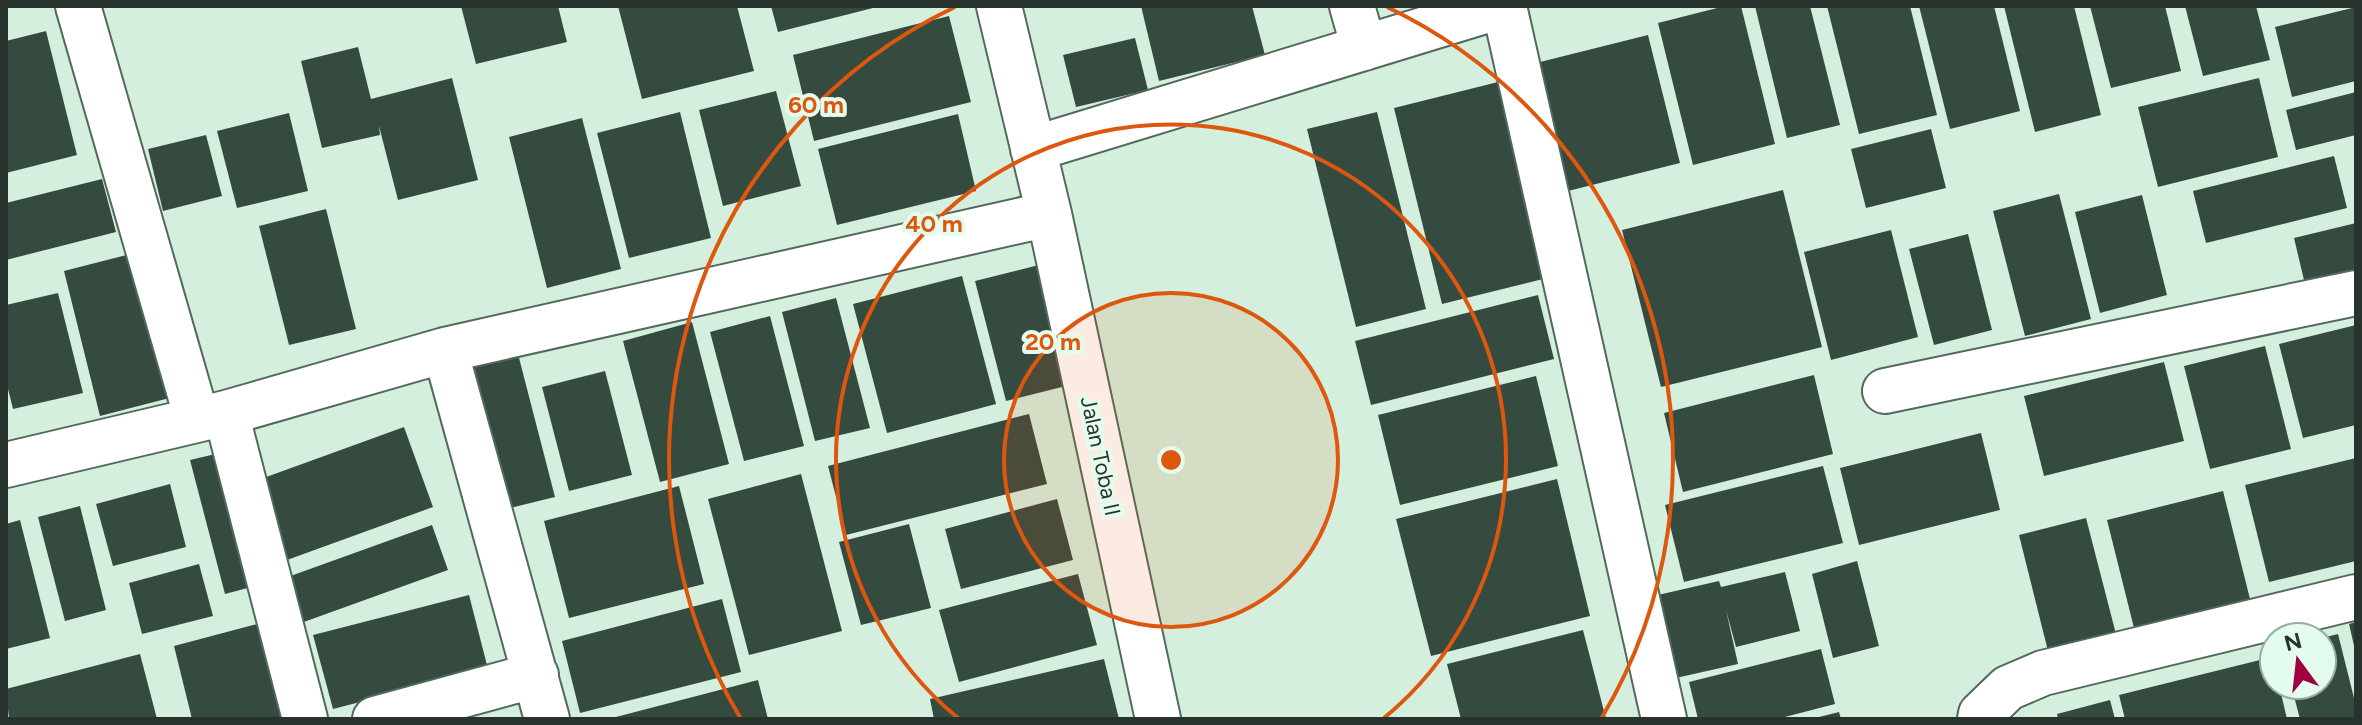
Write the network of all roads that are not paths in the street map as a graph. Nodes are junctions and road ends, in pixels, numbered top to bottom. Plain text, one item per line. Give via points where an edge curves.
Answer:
1 (78, 6) edge
2 (999, 6) edge
3 (1352, 6) edge
4 (1502, 6) edge
5 (1364, 48) junction
6 (1033, 149) junction
7 (1049, 214) junction
8 (2356, 293) edge
9 (445, 350) junction
10 (1885, 391) dead end
11 (211, 416) junction
12 (6, 465) edge
13 (2356, 597) edge
14 (536, 675) junction
15 (305, 719) edge
16 (375, 719) edge
17 (547, 719) edge
18 (1158, 719) edge
19 (1664, 719) edge
20 (1980, 719) edge

1 - 11 street
2 - 6 street, Jalan Toba II
3 - 5 street
4 - 5 street
4 - 19 street
5 - 6 street
6 - 7 street, Jalan Toba II
7 - 9 street
7 - 18 street, Jalan Toba II
8 - 10 street
9 - 11 street
9 - 14 street
11 - 12 street
11 - 15 street
13 - 20 street via 2043,673 2008,688
14 - 16 street
14 - 17 street

